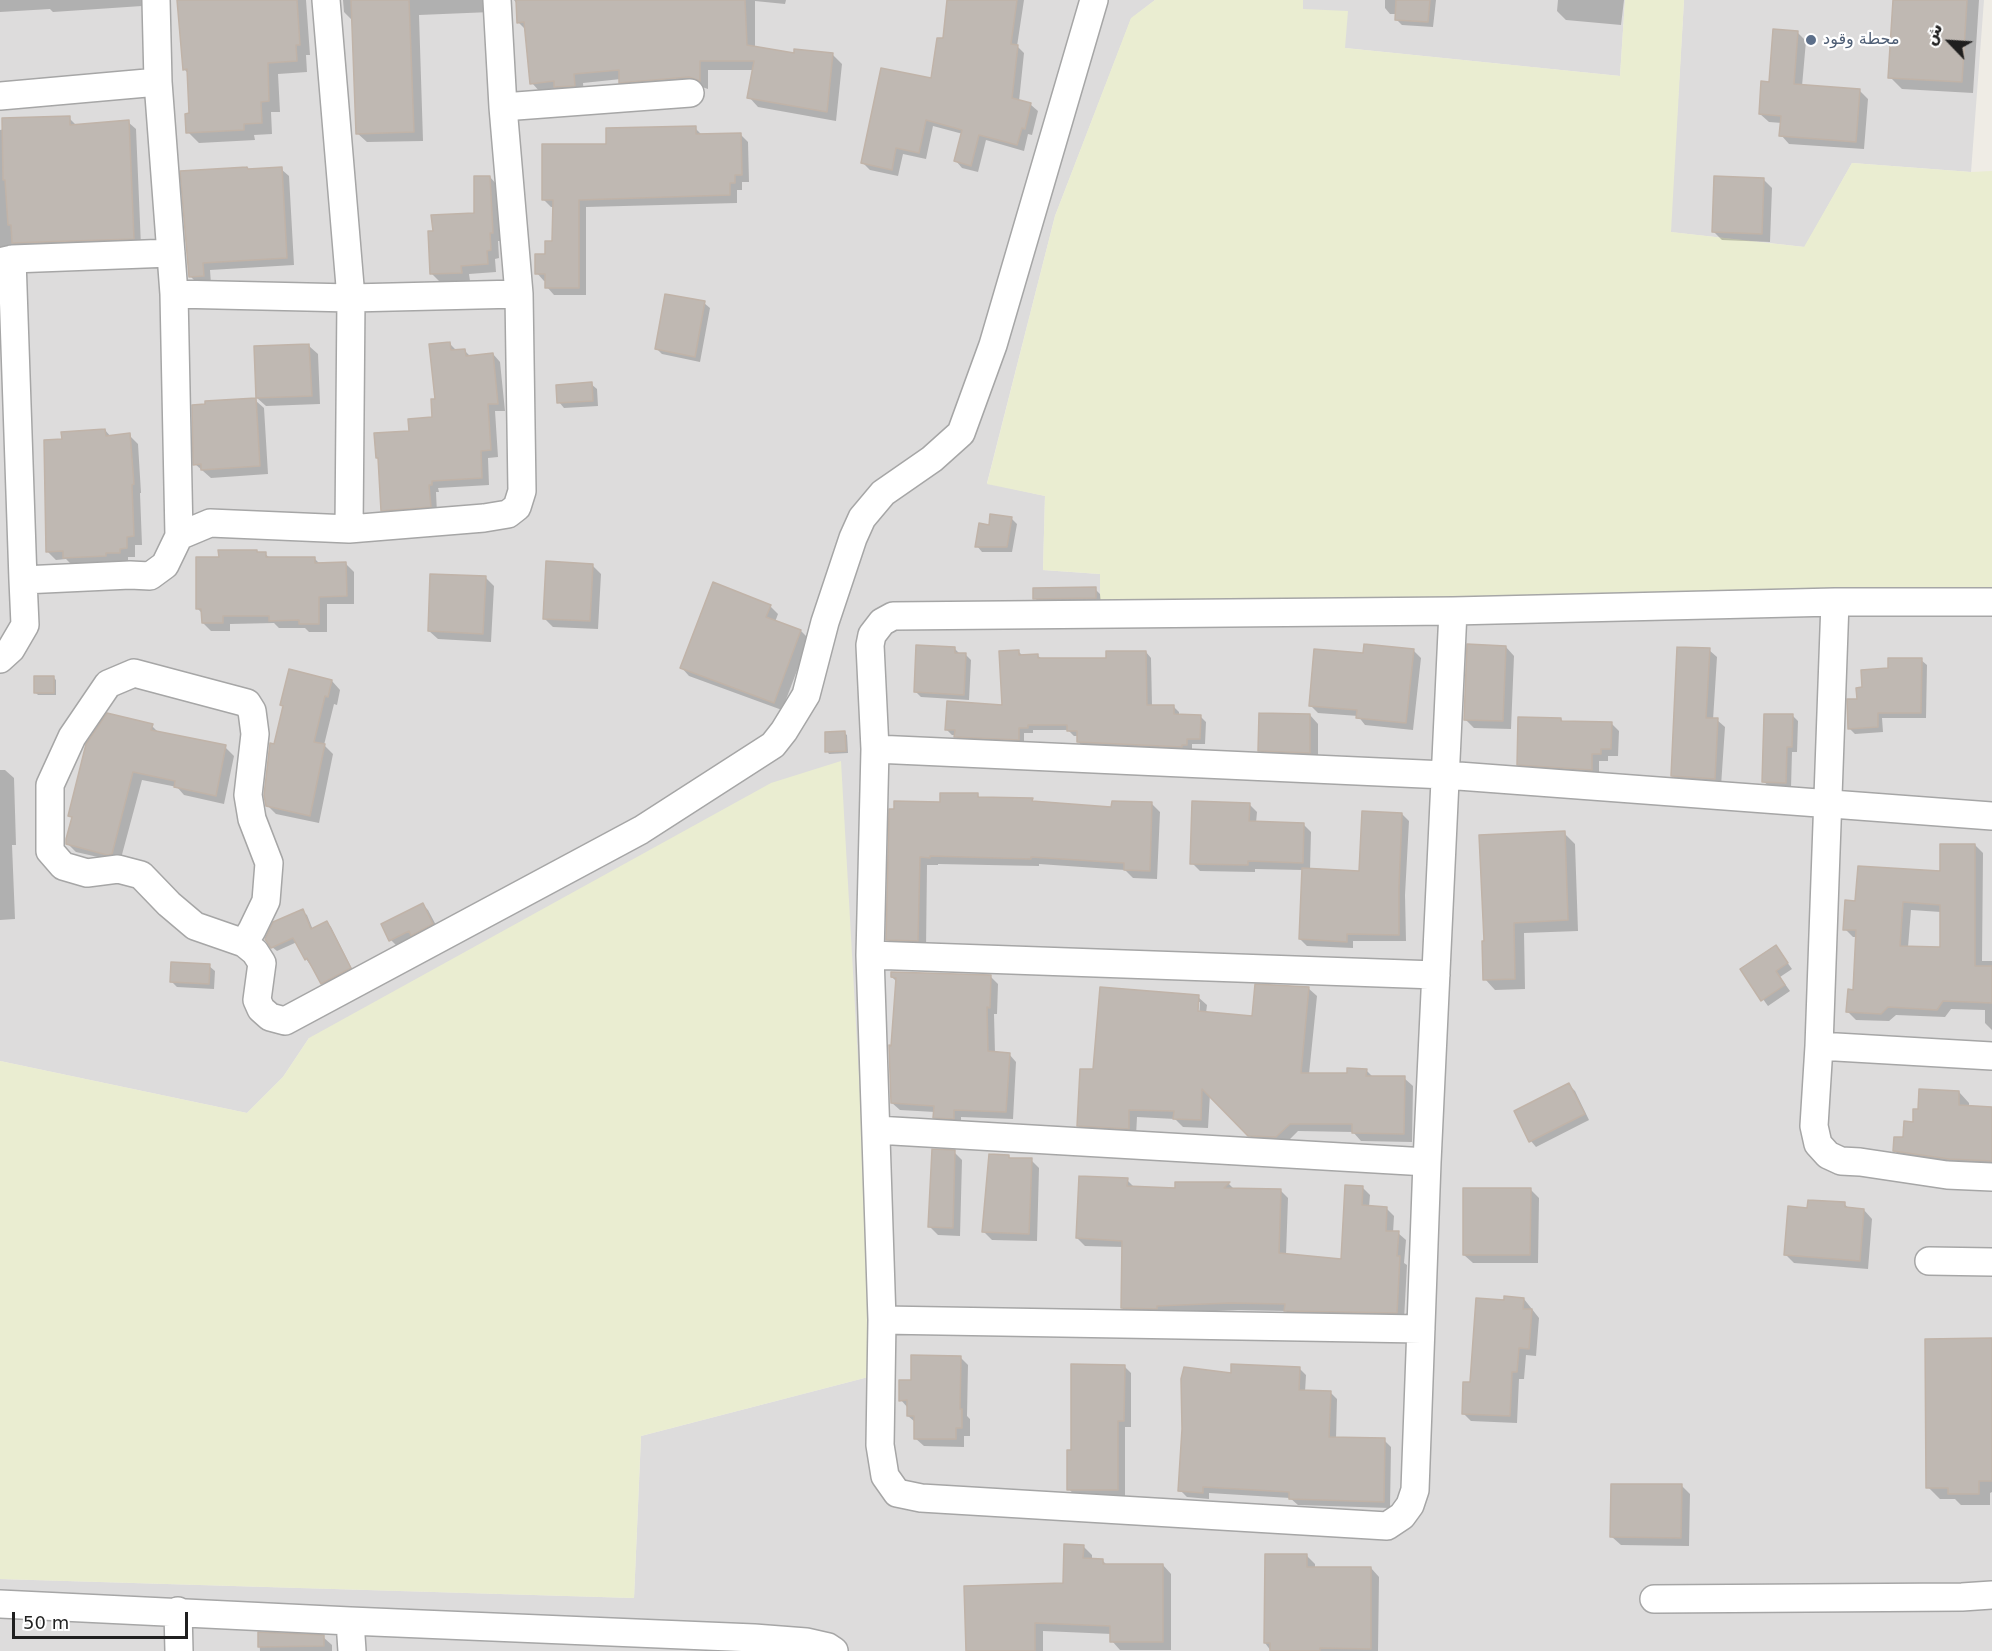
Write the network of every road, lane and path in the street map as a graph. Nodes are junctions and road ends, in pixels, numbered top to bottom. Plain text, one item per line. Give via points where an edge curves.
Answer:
1 (156, 0) edge
2 (326, 0) edge
3 (497, 0) edge
4 (1094, 0) edge
5 (158, 82) junction
6 (690, 93) dead end
7 (0, 96) edge
8 (503, 107) junction
9 (171, 253) junction
10 (6, 260) edge
11 (174, 294) junction
12 (519, 294) junction
13 (351, 298) junction
14 (349, 529) junction
15 (179, 536) junction
16 (23, 580) junction
17 (1835, 602) junction
18 (1992, 602) edge
19 (1453, 610) junction
20 (0, 659) edge
21 (875, 749) junction
22 (1445, 775) junction
23 (1828, 804) junction
24 (1992, 816) edge
25 (244, 943) junction
26 (870, 955) junction
27 (1436, 975) junction
28 (1819, 1046) junction
29 (1992, 1056) edge
30 (876, 1130) junction
31 (1427, 1162) junction
32 (1992, 1177) edge
33 (1929, 1261) dead end
34 (1992, 1262) edge
35 (882, 1320) junction
36 (1421, 1329) junction
37 (1992, 1595) edge
38 (1654, 1599) dead end
39 (0, 1604) edge
40 (178, 1611) junction
41 (350, 1621) junction
42 (718, 1644) edge
43 (180, 1651) edge
44 (352, 1651) edge
45 (834, 1651) edge

1 - 5 street
2 - 13 street
3 - 8 street
4 - 25 street via 993,345 961,433 933,459 883,493 862,518 825,622 806,695 773,745 641,830 285,1021 270,1017 261,1009 257,1000 262,963
5 - 7 street
5 - 9 street
6 - 8 street
8 - 12 street
9 - 10 street
9 - 11 street
10 - 16 street
11 - 13 street
11 - 15 street
12 - 13 street
12 - 14 street via 522,490 517,507 508,514 484,518
13 - 14 street
14 - 15 street via 210,523
15 - 16 street via 165,565 150,576
16 - 20 street via 25,625
17 - 18 street
17 - 19 street
17 - 23 street
19 - 21 street via 893,616 877,627 870,645
19 - 22 street
21 - 22 street
21 - 26 street
22 - 23 street
22 - 27 street
23 - 24 street
23 - 28 street
25 - 25 street via 266,901 269,863 252,819 248,795 255,734 252,711 247,703 134,673 108,684 72,737 50,785 50,851 63,866 87,873 118,869 141,875 195,926
26 - 27 street
26 - 30 street
27 - 31 street
28 - 29 street
28 - 32 street via 1814,1126 1818,1144 1828,1155 1841,1161
30 - 31 street
30 - 35 street
31 - 36 street
33 - 34 street
35 - 36 street
35 - 36 street via 880,1445 885,1476 897,1493 921,1498 1387,1526 1402,1516 1415,1490
37 - 38 street
39 - 40 street
40 - 41 street
40 - 43 street
41 - 42 street
41 - 44 street
42 - 45 street via 806,1642

